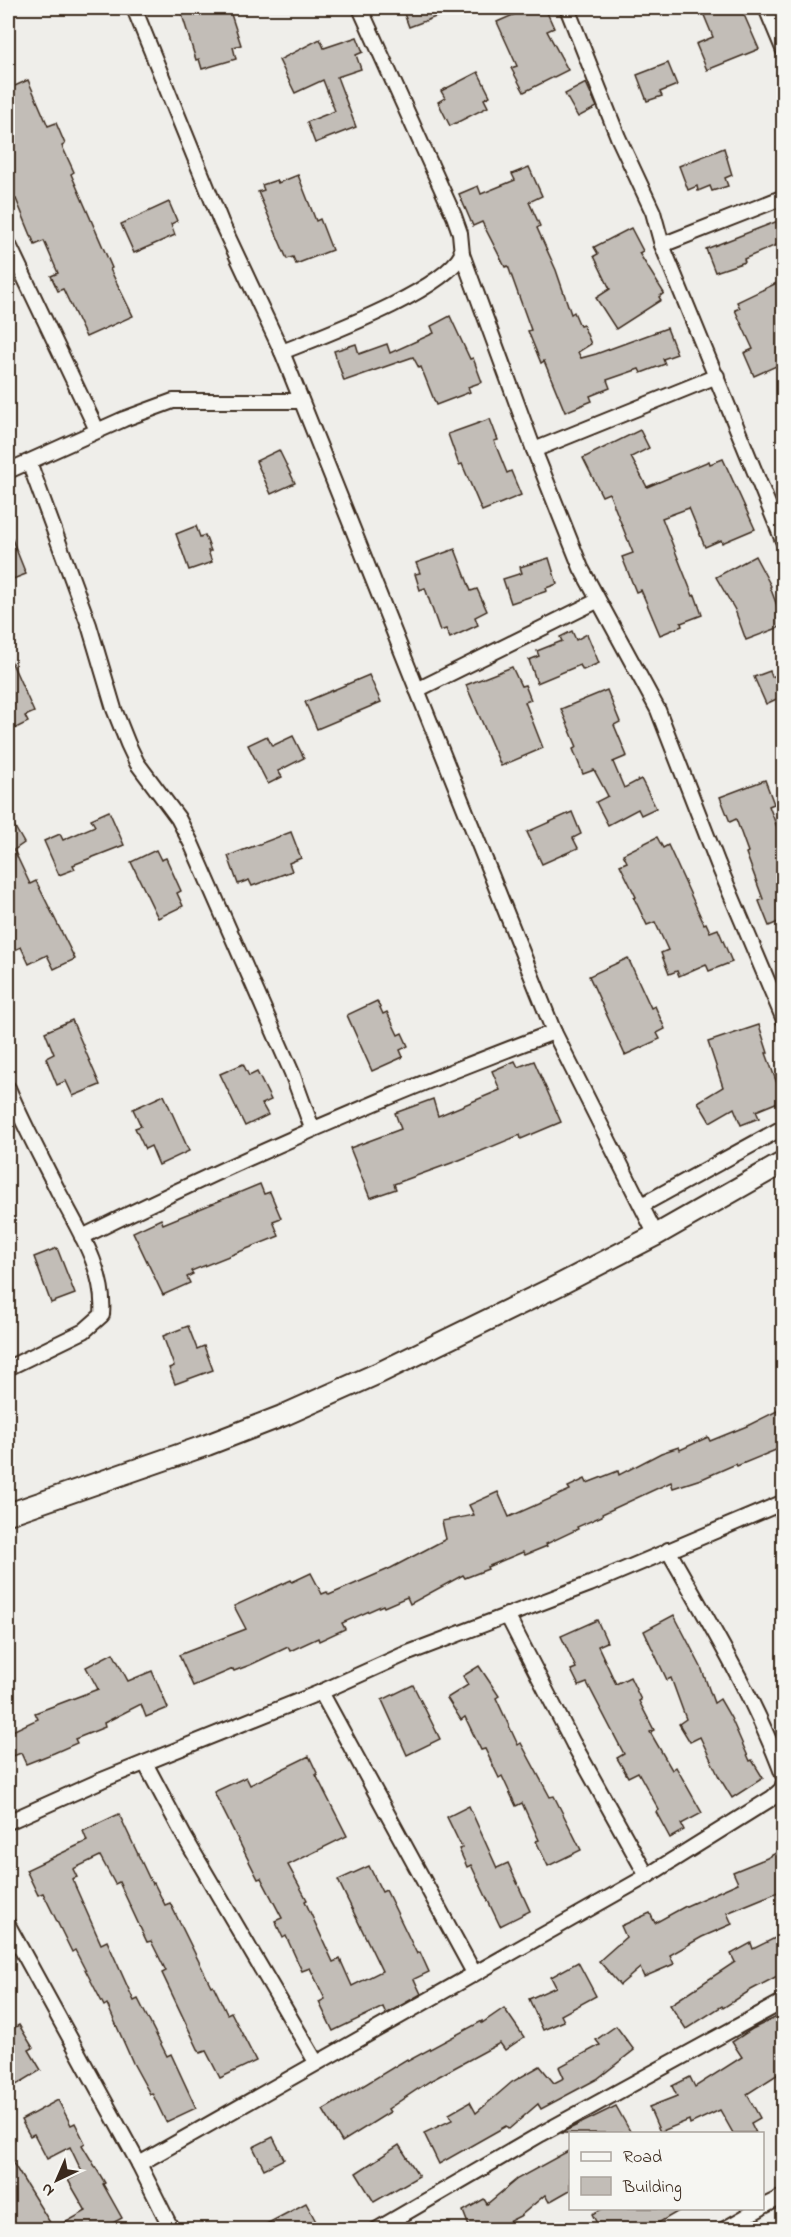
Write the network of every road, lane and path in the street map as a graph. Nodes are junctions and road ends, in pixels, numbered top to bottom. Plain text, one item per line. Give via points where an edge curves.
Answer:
1 (134, 8) edge
2 (360, 8) edge
3 (567, 8) edge
4 (766, 8) edge
5 (783, 51) edge
6 (783, 197) edge
7 (8, 243) edge
8 (662, 245) junction
9 (462, 254) junction
10 (282, 352) junction
11 (717, 376) junction
12 (300, 401) junction
13 (97, 430) junction
14 (534, 450) junction
15 (29, 462) junction
16 (8, 471) edge
17 (783, 543) edge
18 (597, 601) junction
19 (417, 690) junction
20 (783, 1020) edge
21 (554, 1032) junction
22 (8, 1088) edge
23 (13, 1118) edge
24 (783, 1127) edge
25 (312, 1128) junction
26 (783, 1162) edge
27 (642, 1204) junction
28 (656, 1234) junction
29 (82, 1237) junction
30 (8, 1368) edge
31 (783, 1502) edge
32 (8, 1514) edge
33 (668, 1550) junction
34 (507, 1615) junction
35 (321, 1692) junction
36 (145, 1762) junction
37 (783, 1779) edge
38 (8, 1822) edge
39 (647, 1876) junction
40 (8, 1925) edge
41 (474, 1973) junction
42 (783, 2001) edge
43 (316, 2062) junction
44 (139, 2164) junction
45 (783, 2196) edge
46 (764, 2206) edge
47 (757, 2210) edge
48 (171, 2229) edge
49 (376, 2229) edge
50 (723, 2229) edge

1 - 10 street via 221,222
2 - 9 street via 454,216
3 - 8 street via 618,137 653,212
4 - 5 street
6 - 8 street
7 - 13 street
8 - 11 street
9 - 10 street via 447,272 409,296
9 - 14 street
10 - 12 street
11 - 14 street
11 - 17 street
12 - 13 street via 173,401
12 - 19 street
13 - 15 street
14 - 18 street
15 - 16 street
15 - 25 street via 128,744 191,843 292,1072
18 - 19 street
18 - 20 street via 658,710
19 - 21 street
21 - 25 street
21 - 27 street
22 - 23 street
23 - 29 street
24 - 27 street
25 - 29 street
26 - 28 street
27 - 28 street
28 - 32 street via 381,1372 282,1416
29 - 30 street via 98,1274 104,1299 102,1315 84,1331
31 - 33 street
33 - 34 street
33 - 37 street via 767,1733
34 - 35 street
34 - 39 street
35 - 36 street
35 - 41 street
36 - 38 street
36 - 43 street via 190,1848
37 - 39 street via 782,1789 772,1798
39 - 41 street
40 - 44 street
41 - 43 street
42 - 49 street
43 - 44 street
44 - 48 street
45 - 46 street
47 - 50 street

